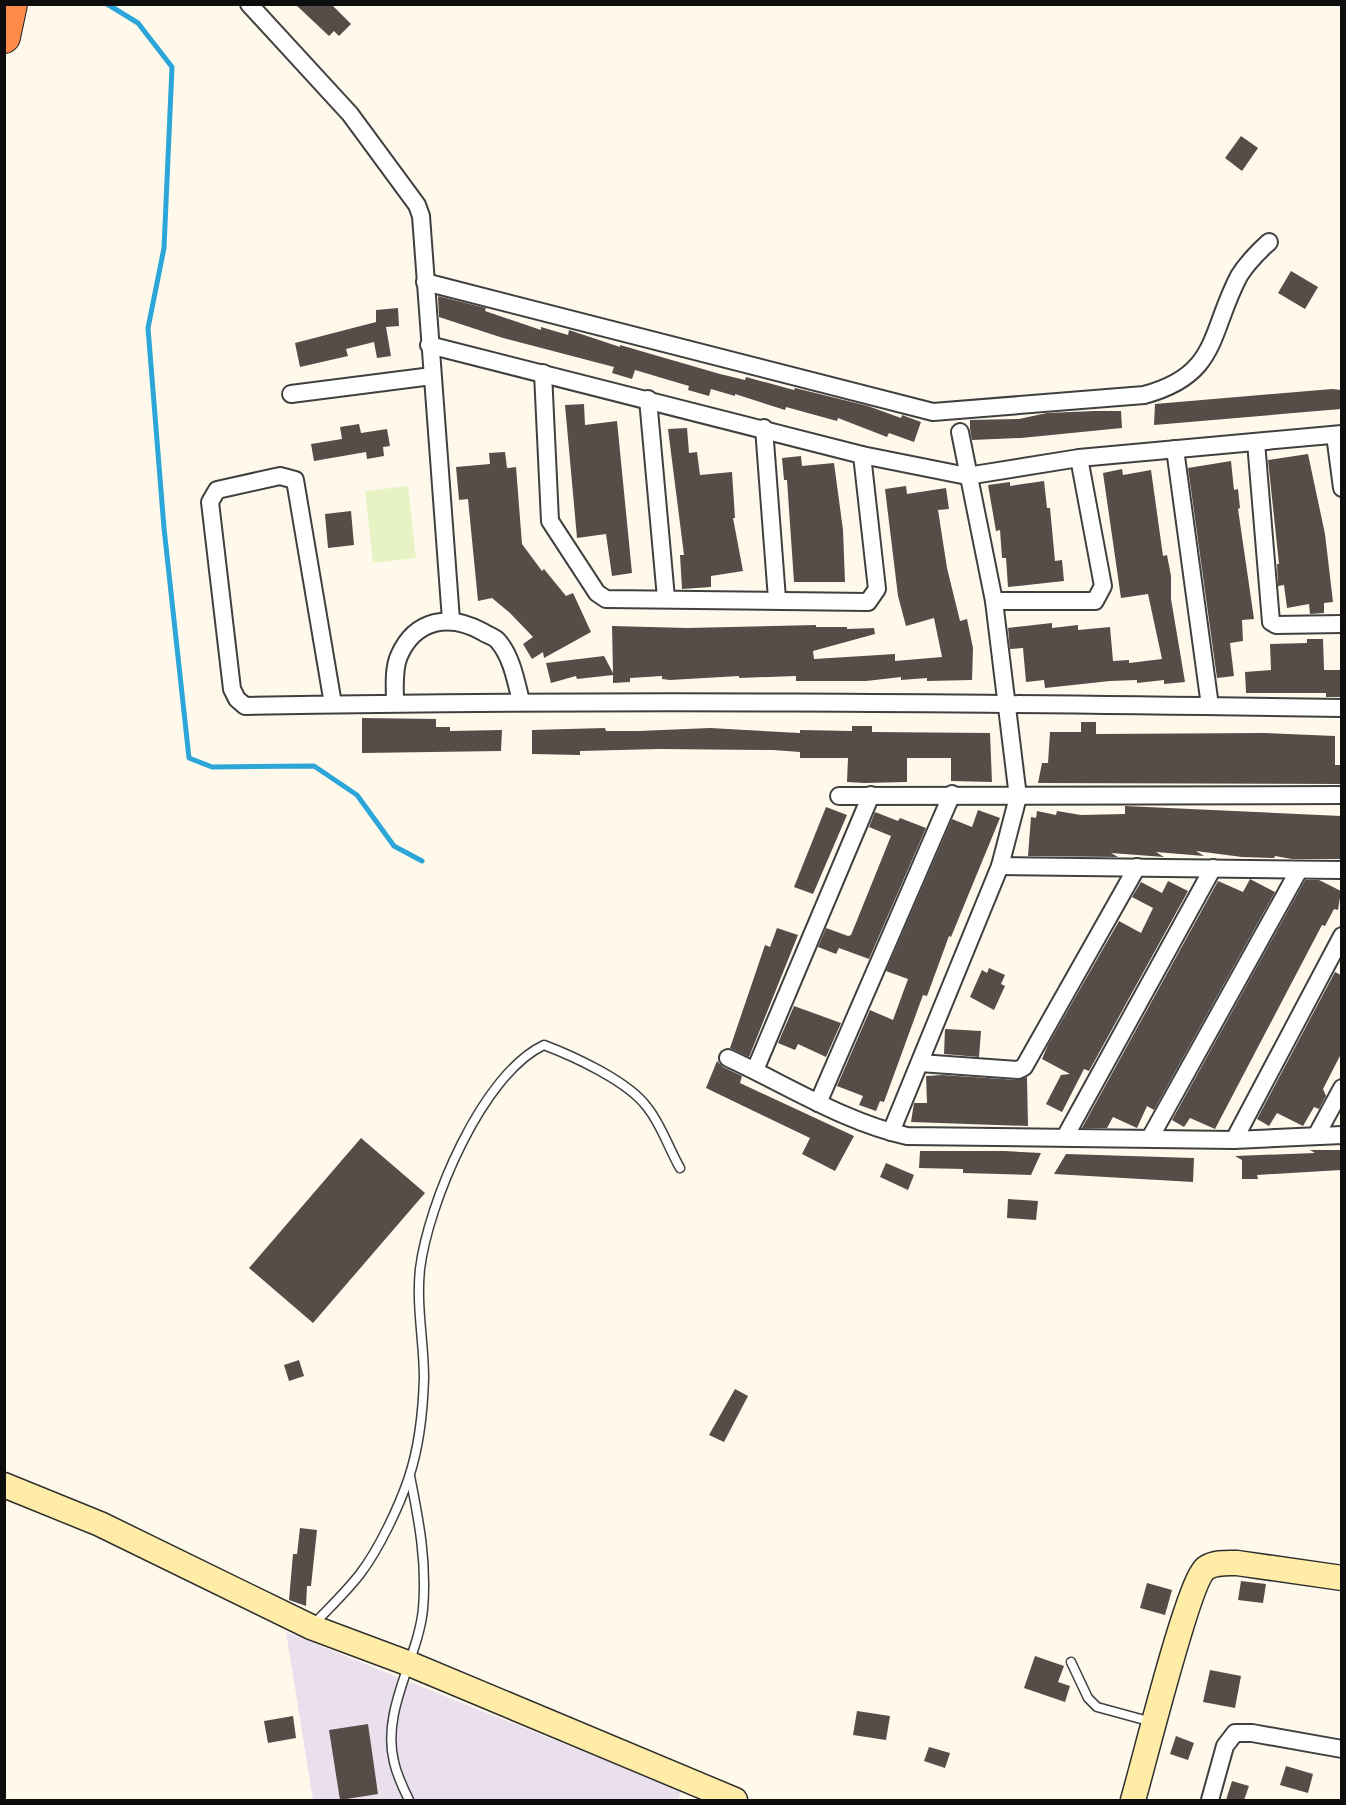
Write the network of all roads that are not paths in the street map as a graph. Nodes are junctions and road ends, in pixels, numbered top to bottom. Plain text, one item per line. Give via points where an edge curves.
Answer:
1 (11, 4) edge
2 (249, 4) edge
3 (4, 37) edge
4 (1269, 242) dead end
5 (425, 282) junction
6 (429, 345) junction
7 (543, 373) junction
8 (432, 376) junction
9 (291, 394) dead end
10 (648, 399) junction
11 (764, 428) junction
12 (960, 432) dead end
13 (1338, 434) edge
14 (1256, 442) junction
15 (1175, 449) junction
16 (862, 455) junction
17 (1079, 458) junction
18 (967, 476) junction
19 (1341, 488) edge
20 (666, 598) junction
21 (777, 599) junction
22 (994, 601) junction
23 (451, 620) junction
24 (1341, 624) edge
25 (521, 701) junction
26 (395, 702) junction
27 (1004, 703) junction
28 (333, 704) junction
29 (1210, 706) junction
30 (1341, 708) edge
31 (952, 794) junction
32 (871, 795) junction
33 (1341, 795) edge
34 (839, 796) dead end
35 (1018, 797) junction
36 (1000, 866) junction
37 (1137, 867) junction
38 (1213, 868) junction
39 (1299, 870) junction
40 (1341, 870) edge
41 (1341, 936) edge
42 (728, 1058) dead end
43 (920, 1063) junction
44 (755, 1070) junction
45 (1341, 1088) edge
46 (818, 1103) junction
47 (891, 1132) junction
48 (1341, 1135) edge
49 (1316, 1136) junction
50 (1065, 1137) junction
51 (1150, 1138) junction
52 (1234, 1140) junction
53 (680, 1168) dead end
54 (410, 1476) junction
55 (4, 1485) edge
56 (1341, 1578) edge
57 (311, 1627) junction
58 (1071, 1662) dead end
59 (410, 1664) junction
60 (1156, 1723) junction
61 (1341, 1749) edge
62 (409, 1800) edge
63 (735, 1800) edge
64 (1133, 1800) edge
65 (1210, 1800) edge

1 - 3 highway
2 - 5 street via 350,114 417,205
4 - 5 street via 1240,275 1199,367 1166,389 1144,395 943,412
5 - 6 street
6 - 7 street
6 - 8 street
7 - 10 street
7 - 20 street via 549,514 553,527 602,597
8 - 9 street
8 - 23 street
10 - 11 street
10 - 20 street
11 - 16 street
11 - 21 street
12 - 18 street
13 - 14 street
13 - 19 street
14 - 15 street
14 - 24 street via 1271,622
15 - 17 street
15 - 29 street
16 - 18 street
16 - 21 street via 876,593 868,602
17 - 18 street
17 - 22 street via 1103,586 1101,594 1095,601
18 - 22 street
20 - 21 street
22 - 27 street
23 - 25 street via 498,641 511,663
23 - 26 street via 426,625 406,644 396,668
25 - 26 street
25 - 27 street
26 - 28 street
27 - 29 street
27 - 35 street
28 - 28 street via 245,706 237,699 232,689 210,502 217,489 280,477 295,480
29 - 30 street
31 - 32 street
31 - 35 street
31 - 46 street
32 - 34 street
32 - 44 street
33 - 35 street
35 - 36 street
36 - 37 street
36 - 43 street
37 - 38 street
37 - 43 street via 1024,1067 1018,1070
38 - 39 street
38 - 50 street
39 - 40 street
39 - 51 street
41 - 52 street
42 - 44 street
43 - 47 street
44 - 46 street
45 - 49 street
46 - 47 street
47 - 50 street via 907,1136
48 - 49 street
49 - 52 street
50 - 51 street
51 - 52 street
53 - 54 lane via 647,1106 598,1070 544,1045 530,1051 513,1067 490,1095 459,1147 438,1200 420,1268 424,1378
54 - 57 lane via 394,1514 360,1573
54 - 59 lane via 426,1570 423,1612
55 - 57 street via 100,1524
56 - 60 street via 1238,1563 1206,1568 1197,1580 1184,1619
57 - 59 street
58 - 60 lane via 1088,1698 1097,1707
59 - 62 lane via 393,1718 392,1742 393,1761
59 - 63 street
60 - 64 street
61 - 65 street via 1235,1733 1225,1746

